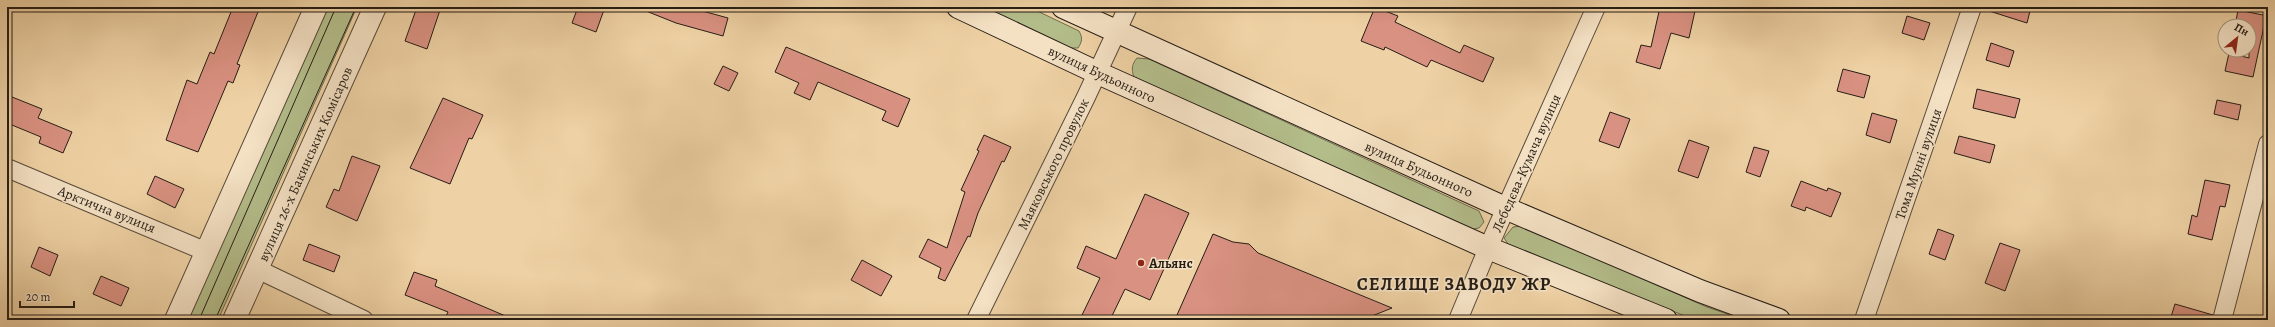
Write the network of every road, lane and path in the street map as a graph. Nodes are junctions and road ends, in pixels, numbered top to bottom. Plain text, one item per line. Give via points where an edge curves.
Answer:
1 (316, 7) edge
2 (374, 7) edge
3 (958, 7) edge
4 (1062, 7) edge
5 (1128, 7) edge
6 (1596, 7) edge
7 (1972, 7) edge
8 (1117, 32) junction
9 (1098, 72) junction
10 (2268, 144) edge
11 (7, 168) edge
12 (1505, 208) junction
13 (1488, 248) junction
14 (207, 252) junction
15 (257, 269) junction
16 (176, 320) edge
17 (234, 320) edge
18 (364, 320) edge
19 (976, 320) edge
20 (1458, 320) edge
21 (1666, 320) edge
22 (1779, 320) edge
23 (1864, 320) edge
24 (2222, 320) edge

1 - 14 main road
2 - 15 main road, вулиця 26-х Бакинських Комісаров
3 - 9 main road, вулиця Будьонного
4 - 8 main road, вулиця Будьонного
5 - 8 street, Маяковського провулок
6 - 12 street, Лебедєва-Кумача вулиця
7 - 23 street, Тома Мунні вулиця
8 - 9 street, Маяковського провулок
8 - 12 main road, вулиця Будьонного
9 - 13 main road, вулиця Будьонного
9 - 19 street, Маяковського провулок
10 - 24 street
11 - 14 street, Арктична вулиця
12 - 13 street, Лебедєва-Кумача вулиця
12 - 22 main road, вулиця Будьонного via 1700,291
13 - 20 street, Лебедєва-Кумача вулиця
13 - 21 main road, вулиця Будьонного
14 - 16 main road
15 - 17 main road, вулиця 26-х Бакинських Комісаров
15 - 18 street

